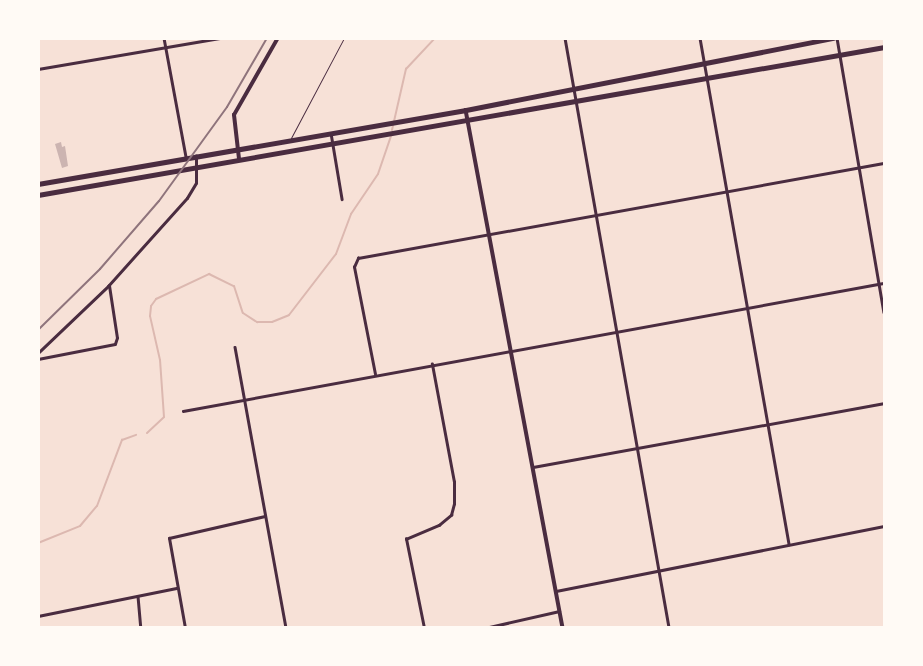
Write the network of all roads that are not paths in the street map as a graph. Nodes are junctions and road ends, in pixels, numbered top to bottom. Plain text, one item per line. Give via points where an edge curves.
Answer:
1 (164, 38) edge
2 (219, 38) edge
3 (278, 38) edge
4 (344, 38) edge
5 (565, 38) edge
6 (700, 38) edge
7 (835, 38) edge
8 (884, 47) edge
9 (166, 49) junction
10 (840, 54) junction
11 (705, 66) junction
12 (38, 69) edge
13 (707, 78) junction
14 (573, 90) junction
15 (576, 101) junction
16 (466, 110) junction
17 (468, 121) junction
18 (331, 133) junction
19 (290, 140) junction
20 (332, 144) junction
21 (237, 149) junction
22 (196, 156) junction
23 (186, 157) junction
24 (239, 159) junction
25 (884, 163) edge
26 (197, 167) junction
27 (860, 167) junction
28 (38, 184) edge
29 (727, 191) junction
30 (38, 195) edge
31 (342, 199) dead end
32 (596, 215) junction
33 (490, 234) junction
34 (882, 283) edge
35 (108, 286) junction
36 (747, 307) junction
37 (884, 312) edge
38 (616, 330) junction
39 (235, 347) dead end
40 (511, 351) junction
41 (38, 354) edge
42 (38, 359) edge
43 (432, 364) junction
44 (375, 374) junction
45 (243, 400) junction
46 (884, 403) edge
47 (183, 411) dead end
48 (768, 425) junction
49 (637, 447) junction
50 (532, 467) junction
51 (265, 516) junction
52 (884, 526) edge
53 (789, 544) junction
54 (658, 570) junction
55 (177, 588) junction
56 (556, 591) junction
57 (138, 596) junction
58 (559, 611) junction
59 (38, 616) edge
60 (667, 627) edge
61 (141, 628) edge
62 (185, 628) edge
63 (286, 628) edge
64 (424, 628) edge
65 (485, 628) edge
66 (562, 628) edge

1 - 9 street
2 - 9 street
3 - 21 street via 234,115
4 - 19 lane
5 - 14 street
6 - 11 street
7 - 10 street
7 - 11 highway
8 - 10 highway
9 - 12 street
9 - 23 street
10 - 13 highway
10 - 27 street
11 - 13 street
11 - 14 highway
13 - 15 highway
13 - 29 street
14 - 15 street
14 - 16 highway
15 - 17 highway
15 - 32 street
16 - 17 street
16 - 18 highway
17 - 20 highway
17 - 33 street
18 - 19 highway
18 - 20 street
19 - 21 highway
20 - 24 highway
20 - 31 street
21 - 22 highway
21 - 24 street
22 - 23 highway
22 - 26 street
23 - 28 highway
24 - 26 highway
25 - 27 street
26 - 30 highway
26 - 35 street via 196,183 187,198
27 - 29 street
27 - 34 street
29 - 32 street
29 - 36 street
32 - 33 street
32 - 38 street
33 - 40 street
33 - 44 street via 354,261
34 - 36 street
34 - 37 street
35 - 41 street
35 - 42 street via 117,338 114,344
36 - 38 street
36 - 48 street
38 - 40 street
38 - 49 street
39 - 45 street
40 - 43 street
40 - 50 street
43 - 44 street
43 - 64 street via 454,504 451,515 439,525 406,539
44 - 45 street
45 - 47 street
45 - 51 street
46 - 48 street
48 - 49 street
48 - 53 street
49 - 50 street
49 - 54 street
50 - 56 street
51 - 55 street via 169,538
51 - 63 street
52 - 53 street
53 - 54 street
54 - 56 street
54 - 60 street
55 - 57 street
55 - 62 street
56 - 58 street
57 - 59 street
57 - 61 street
58 - 65 street
58 - 66 street

